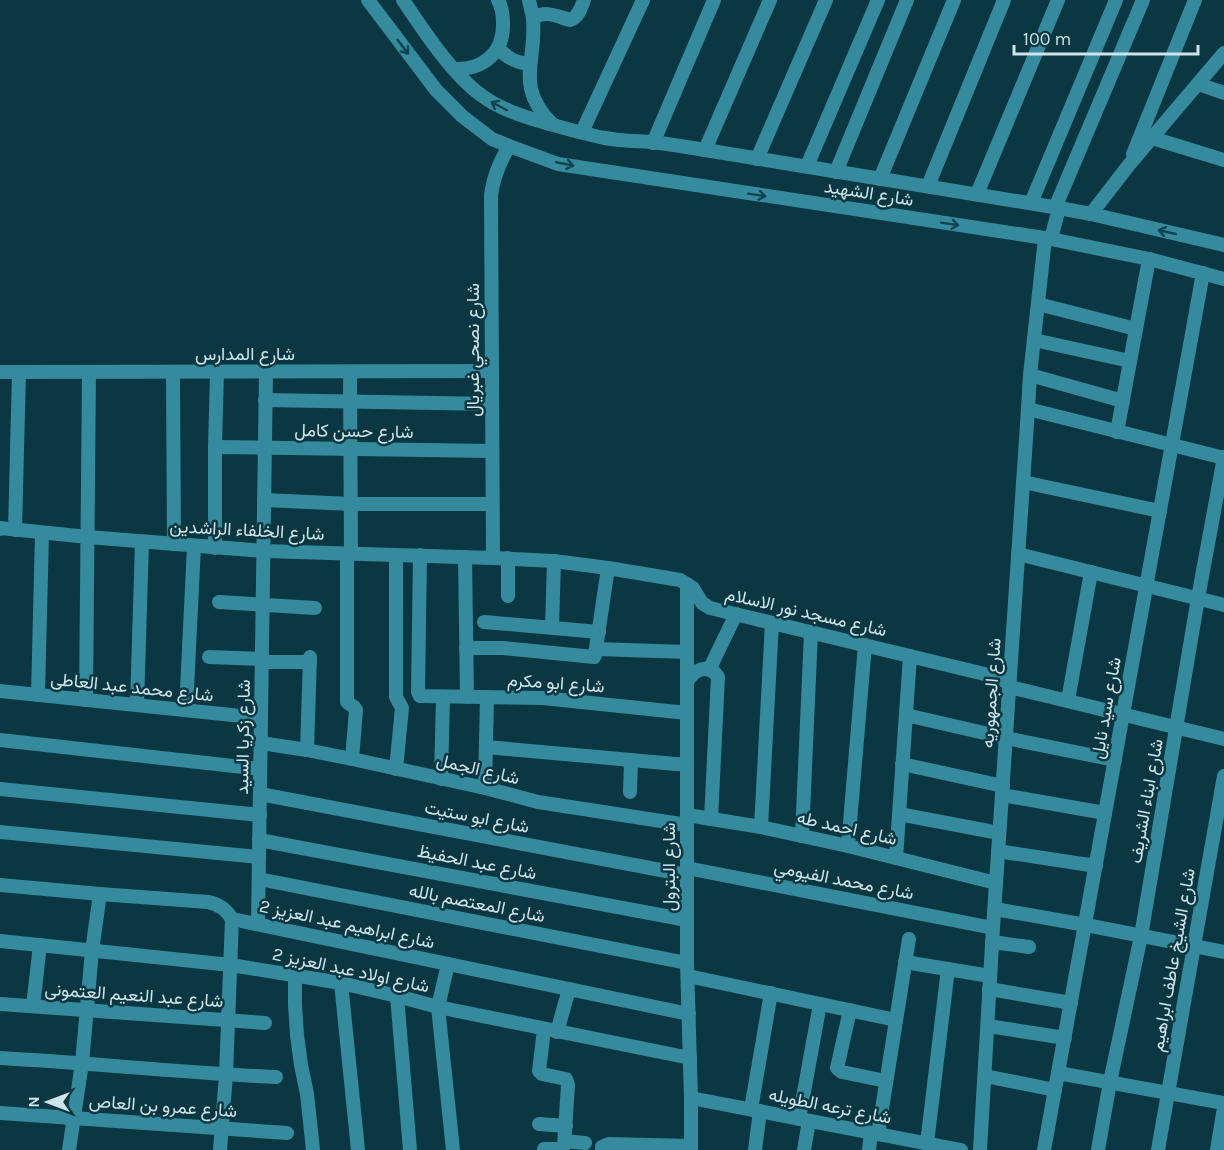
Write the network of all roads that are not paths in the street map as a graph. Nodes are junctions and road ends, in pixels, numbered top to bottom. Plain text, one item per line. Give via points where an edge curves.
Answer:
1 (368, 0) edge
2 (403, 0) edge
3 (498, 0) edge
4 (529, 0) edge
5 (543, 0) edge
6 (584, 0) edge
7 (643, 0) edge
8 (714, 0) edge
9 (770, 0) edge
10 (826, 0) edge
11 (878, 0) edge
12 (907, 0) edge
13 (954, 0) edge
14 (1004, 0) edge
15 (1058, 0) edge
16 (1116, 0) edge
17 (1143, 0) edge
18 (1195, 0) edge
19 (533, 18) junction
20 (498, 48) junction
21 (1224, 53) edge
22 (530, 64) junction
23 (454, 69) junction
24 (1198, 84) junction
25 (1224, 93) edge
26 (554, 125) junction
27 (582, 132) junction
28 (1152, 138) junction
29 (652, 142) junction
30 (509, 146) junction
31 (705, 150) junction
32 (757, 159) junction
33 (1224, 160) edge
34 (807, 166) junction
35 (1128, 166) junction
36 (836, 172) junction
37 (879, 179) junction
38 (928, 186) junction
39 (977, 194) junction
40 (1031, 203) junction
41 (1057, 208) junction
42 (1091, 214) junction
43 (1048, 239) junction
44 (1224, 245) edge
45 (1149, 259) junction
46 (1203, 273) junction
47 (1224, 279) edge
48 (1038, 304) junction
49 (1136, 329) junction
50 (1034, 340) junction
51 (1130, 361) junction
52 (491, 371) junction
53 (0, 372) edge
54 (18, 372) junction
55 (89, 372) junction
56 (173, 372) junction
57 (217, 372) junction
58 (266, 372) junction
59 (350, 372) junction
60 (1030, 375) junction
61 (265, 400) junction
62 (1123, 401) junction
63 (350, 402) junction
64 (491, 404) junction
65 (1028, 410) junction
66 (1117, 432) junction
67 (1172, 446) junction
68 (215, 447) junction
69 (265, 447) junction
70 (351, 448) junction
71 (492, 451) junction
72 (1224, 458) edge
73 (1023, 482) junction
74 (264, 500) junction
75 (352, 504) junction
76 (492, 504) junction
77 (1160, 511) junction
78 (0, 529) edge
79 (15, 530) junction
80 (42, 533) junction
81 (88, 537) junction
82 (142, 542) junction
83 (174, 544) junction
84 (194, 546) junction
85 (215, 548) junction
86 (264, 551) junction
87 (349, 554) junction
88 (396, 555) junction
89 (420, 555) junction
90 (1018, 555) junction
91 (465, 557) junction
92 (493, 558) junction
93 (508, 558) junction
94 (554, 561) junction
95 (608, 568) junction
96 (1091, 572) junction
97 (687, 584) junction
98 (1147, 586) junction
99 (508, 596) dead end
100 (1198, 598) junction
101 (219, 602) dead end
102 (1224, 604) edge
103 (263, 605) junction
104 (315, 608) dead end
105 (736, 614) junction
106 (484, 622) dead end
107 (772, 622) junction
108 (552, 628) junction
109 (599, 632) junction
110 (812, 632) junction
111 (865, 645) junction
112 (466, 648) junction
113 (596, 652) junction
114 (687, 652) junction
115 (910, 656) junction
116 (209, 657) dead end
117 (262, 661) junction
118 (709, 670) junction
119 (687, 682) junction
120 (1010, 687) junction
121 (0, 691) edge
122 (38, 695) junction
123 (443, 697) junction
124 (467, 697) junction
125 (487, 697) junction
126 (86, 700) junction
127 (1068, 700) junction
128 (137, 705) junction
129 (186, 710) junction
130 (687, 713) junction
131 (1124, 714) junction
132 (906, 715) junction
133 (261, 718) junction
134 (1177, 727) junction
135 (1006, 738) junction
136 (1224, 739) edge
137 (0, 740) edge
138 (261, 743) junction
139 (486, 747) junction
140 (307, 750) junction
141 (352, 759) junction
142 (631, 760) junction
143 (1115, 760) junction
144 (902, 764) junction
145 (687, 765) junction
146 (261, 769) junction
147 (396, 769) junction
148 (1224, 776) edge
149 (441, 779) junction
150 (485, 788) junction
151 (0, 789) edge
152 (1003, 790) junction
153 (630, 792) dead end
154 (260, 794) junction
155 (1106, 813) junction
156 (899, 814) junction
157 (260, 815) junction
158 (711, 819) junction
159 (687, 820) junction
160 (761, 828) junction
161 (0, 832) edge
162 (999, 833) junction
163 (802, 836) junction
164 (260, 840) junction
165 (848, 846) junction
166 (998, 851) junction
167 (259, 857) junction
168 (896, 858) junction
169 (1096, 866) junction
170 (687, 871) junction
171 (259, 879) junction
172 (996, 883) junction
173 (0, 885) edge
174 (99, 894) junction
175 (994, 909) junction
176 (232, 919) junction
177 (687, 920) junction
178 (258, 924) junction
179 (1086, 925) junction
180 (993, 935) junction
181 (1141, 936) junction
182 (909, 939) dead end
183 (0, 941) edge
184 (40, 945) junction
185 (1193, 946) junction
186 (1029, 947) dead end
187 (92, 951) junction
188 (1224, 952) edge
189 (905, 962) junction
190 (448, 964) junction
191 (231, 965) junction
192 (688, 969) junction
193 (948, 969) junction
194 (294, 975) junction
195 (341, 983) junction
196 (990, 983) junction
197 (569, 989) junction
198 (771, 993) junction
199 (397, 996) junction
200 (1071, 1003) junction
201 (0, 1004) edge
202 (820, 1004) junction
203 (33, 1006) junction
204 (438, 1007) junction
205 (850, 1010) junction
206 (87, 1011) junction
207 (689, 1014) junction
208 (228, 1020) junction
209 (896, 1020) junction
210 (265, 1023) dead end
211 (988, 1026) junction
212 (550, 1030) junction
213 (1065, 1038) junction
214 (0, 1058) edge
215 (690, 1058) junction
216 (82, 1063) junction
217 (1058, 1073) junction
218 (226, 1075) junction
219 (985, 1076) junction
220 (276, 1077) dead end
221 (886, 1081) junction
222 (1110, 1082) junction
223 (1055, 1090) junction
224 (1169, 1093) junction
225 (691, 1098) junction
226 (1224, 1103) edge
227 (1224, 1108) edge
228 (755, 1110) junction
229 (0, 1113) edge
230 (74, 1118) junction
231 (804, 1120) junction
232 (538, 1124) dead end
233 (566, 1126) junction
234 (222, 1129) junction
235 (286, 1133) dead end
236 (875, 1134) junction
237 (565, 1142) junction
238 (585, 1143) dead end
239 (923, 1145) edge
240 (691, 1148) edge
241 (544, 1149) edge
242 (602, 1149) edge
243 (69, 1150) edge
244 (220, 1150) edge
245 (313, 1150) edge
246 (358, 1150) edge
247 (410, 1150) edge
248 (453, 1150) edge
249 (755, 1150) edge
250 (804, 1150) edge
251 (869, 1150) edge
252 (961, 1150) edge
253 (980, 1150) edge
254 (1044, 1150) edge
255 (1098, 1150) edge
256 (1158, 1150) edge
257 (1217, 1150) edge

1 -> 30 street, شارع الشهيد via 436,90 477,128
2 - 23 street, شارع الشهيد
3 - 20 street via 503,20
4 - 19 street
5 - 19 street
6 - 19 street via 573,20 551,14
7 - 27 street
8 - 29 street
9 - 31 street
10 - 32 street
11 - 34 street
12 - 36 street
13 - 37 street
14 - 38 street
15 - 39 street
16 - 40 street
17 - 41 street, شارع الجمهوريه
18 - 35 street
19 - 22 street
20 - 22 street via 515,62
20 - 23 street via 480,64
21 - 24 street
22 - 26 street via 534,100
26 -> 23 street, شارع الشهيد via 498,106
24 - 25 street
24 - 28 street
26 - 27 street, شارع الشهيد
27 - 29 street, شارع الشهيد via 607,139
28 - 33 street
28 - 35 street
29 - 31 street, شارع الشهيد
30 -> 43 street, شارع الشهيد via 558,164
30 - 52 street, شارع نصحي غبريال via 493,180 491,196
31 - 32 street, شارع الشهيد
32 - 34 street, شارع الشهيد
34 - 36 street, شارع الشهيد
35 - 42 street
36 - 37 street, شارع الشهيد
37 - 38 street, شارع الشهيد
38 - 39 street, شارع الشهيد
39 - 40 street, شارع الشهيد
40 - 41 street, شارع الشهيد
41 - 42 street, شارع الشهيد
41 - 43 street, شارع الجمهوريه
44 -> 42 street, شارع الشهيد
43 - 45 street, شارع الشهيد
43 - 48 street, شارع الجمهوريه
45 - 46 street, شارع الشهيد
45 - 49 street
46 - 47 street, شارع الشهيد
46 - 67 street, شارع سيد نايل
48 - 49 street
48 - 50 street, شارع الجمهوريه
49 - 51 street
50 - 51 street
50 - 60 street, شارع الجمهوريه
51 - 62 street
52 - 59 street, شارع المدارس
52 - 64 street, شارع نصحي غبريال
53 - 54 street, شارع المدارس
54 - 55 street, شارع المدارس
54 - 79 street
55 - 56 street, شارع المدارس
55 - 81 street
56 - 57 street, شارع المدارس
56 - 83 street
57 - 58 street, شارع المدارس
57 - 68 street
58 - 59 street, شارع المدارس
58 - 61 street, شارع زكريا السيد
59 - 63 street
60 - 62 street
60 - 65 street, شارع الجمهوريه
61 - 63 street
61 - 69 street, شارع زكريا السيد
62 - 66 street
63 - 64 street
63 - 70 street
64 - 71 street, شارع نصحي غبريال
65 - 66 street
65 - 73 street, شارع الجمهوريه
66 - 67 street
67 - 72 street
67 - 77 street, شارع سيد نايل
68 - 69 street, شارع حسن كامل
68 - 85 street
69 - 70 street, شارع حسن كامل
69 - 74 street, شارع زكريا السيد
70 - 71 street, شارع حسن كامل
70 - 75 street
71 - 76 street, شارع نصحي غبريال
72 - 100 street, شارع ابناء الشريف
73 - 77 street
73 - 90 street, شارع الجمهوريه
74 - 75 street
74 - 86 street, شارع زكريا السيد
75 - 76 street
75 - 87 street
76 - 92 street, شارع نصحي غبريال
77 - 98 street, شارع سيد نايل
78 - 79 street, شارع الخلفاء الراشدين
79 - 80 street, شارع الخلفاء الراشدين
80 - 81 street, شارع الخلفاء الراشدين
80 - 122 street
81 - 82 street, شارع الخلفاء الراشدين
81 - 126 street
82 - 83 street, شارع الخلفاء الراشدين
82 - 128 street
83 - 84 street, شارع الخلفاء الراشدين
84 - 85 street, شارع الخلفاء الراشدين
84 - 129 street
85 - 86 street, شارع الخلفاء الراشدين
86 - 87 street, شارع الخلفاء الراشدين
86 - 103 street, شارع زكريا السيد
87 - 88 street, شارع الخلفاء الراشدين
87 - 141 street via 347,702 356,710
88 - 89 street, شارع الخلفاء الراشدين
88 - 147 street via 396,697 402,708
89 - 91 street, شارع الخلفاء الراشدين
89 - 123 street, شارع ابو مكرم via 418,692 422,697
90 - 96 street
90 - 120 street, شارع الجمهوريه
91 - 92 street, شارع الخلفاء الراشدين
91 - 112 street
92 - 93 street
93 - 94 street
93 - 99 street
94 - 95 street
94 - 108 street
95 - 97 street
95 - 109 street
96 - 98 street
96 - 127 street
97 - 105 street, شارع مسجد نور الاسلام via 705,606
97 - 114 street, شارع البترول
98 - 100 street
98 - 131 street, شارع سيد نايل
100 - 102 street
100 - 134 street, شارع ابناء الشريف
101 - 103 street
103 - 104 street
103 - 117 street, شارع زكريا السيد
105 - 107 street, شارع مسجد نور الاسلام
105 - 118 street
106 - 108 street
107 - 110 street, شارع مسجد نور الاسلام
107 - 160 street
108 - 109 street
109 - 113 street
110 - 111 street, شارع مسجد نور الاسلام
110 - 163 street
111 - 115 street, شارع مسجد نور الاسلام
111 - 165 street
112 - 113 street via 592,657
112 - 124 street
113 - 114 street
114 - 119 street, شارع البترول
115 - 120 street, شارع مسجد نور الاسلام via 997,676
115 - 132 street
116 - 117 street
117 - 133 street, شارع زكريا السيد
117 - 140 street via 310,660
118 - 119 street via 698,670
118 - 158 street via 718,677
119 - 130 street, شارع البترول
120 - 127 street, شارع مسجد نور الاسلام
120 - 135 street, شارع الجمهوريه
121 - 122 street, شارع محمد عبد العاطى
122 - 126 street, شارع محمد عبد العاطى
123 - 124 street, شارع ابو مكرم
123 - 149 street
124 - 125 street, شارع ابو مكرم
125 - 130 street, شارع ابو مكرم via 543,698
125 - 139 street
126 - 128 street, شارع محمد عبد العاطى
127 - 131 street, شارع مسجد نور الاسلام
128 - 129 street, شارع محمد عبد العاطى
129 - 133 street, شارع محمد عبد العاطى
130 - 145 street, شارع البترول
131 - 134 street, شارع مسجد نور الاسلام
131 - 143 street, شارع سيد نايل
132 - 135 street
132 - 144 street
133 - 138 street, شارع زكريا السيد
134 - 136 street, شارع مسجد نور الاسلام
134 - 181 street, شارع ابناء الشريف
135 - 143 street
135 - 152 street, شارع الجمهوريه
137 - 146 street
138 - 140 street, شارع الجمل
138 - 146 street, شارع زكريا السيد
139 - 142 street
139 - 150 street
140 - 141 street, شارع الجمل
141 - 147 street, شارع الجمل
142 - 145 street
142 - 153 street
143 - 155 street, شارع سيد نايل
144 - 152 street
144 - 156 street
145 - 159 street, شارع البترول
146 - 154 street, شارع زكريا السيد
147 - 149 street, شارع الجمل
148 - 185 street, شارع الشيخ عاطف ابراهيم
149 - 150 street, شارع الجمل
150 - 159 street, شارع الجمل via 538,802
151 - 157 street
152 - 155 street
152 - 162 street, شارع الجمهوريه
154 - 157 street, شارع زكريا السيد
154 - 170 street, شارع ابو ستيت
155 - 169 street, شارع سيد نايل
156 - 162 street
156 - 168 street
157 - 164 street, شارع زكريا السيد
158 - 159 street, شارع احمد طه
158 - 160 street, شارع احمد طه
159 - 170 street, شارع البترول
160 - 163 street, شارع احمد طه
161 - 167 street
162 - 166 street, شارع الجمهوريه
163 - 165 street, شارع احمد طه
164 - 167 street, شارع زكريا السيد
164 - 177 street, شارع عبد الحفيظ
165 - 168 street, شارع احمد طه
166 - 169 street
166 - 172 street, شارع الجمهوريه
167 - 171 street, شارع زكريا السيد
168 - 172 street, شارع احمد طه
169 - 179 street, شارع سيد نايل
170 - 177 street, شارع البترول
170 - 180 street, شارع محمد الفيومي
171 - 178 street, شارع زكريا السيد
171 - 192 street, شارع المعتصم بالله
172 - 175 street, شارع الجمهوريه
173 - 174 street, شارع ابراهيم عبد العزيز 2
174 - 176 street, شارع ابراهيم عبد العزيز 2 via 208,902 222,907
174 - 187 street
175 - 179 street
175 - 180 street, شارع الجمهوريه
176 - 178 street, شارع ابراهيم عبد العزيز 2
176 - 191 street
177 - 192 street, شارع البترول
178 - 190 street, شارع ابراهيم عبد العزيز 2
179 - 181 street
179 - 200 street, شارع سيد نايل
180 - 186 street, شارع محمد الفيومي
180 - 196 street, شارع الجمهوريه
181 - 185 street
181 - 222 street, شارع ابناء الشريف
182 - 189 street
183 - 184 street, شارع اولاد عبد العزيز 2
184 - 187 street, شارع اولاد عبد العزيز 2
184 - 203 street
185 - 188 street
185 - 224 street, شارع الشيخ عاطف ابراهيم
187 - 191 street, شارع اولاد عبد العزيز 2
187 - 206 street
189 - 193 street
189 - 209 street
190 - 197 street, شارع ابراهيم عبد العزيز 2
190 - 204 street
191 - 194 street, شارع اولاد عبد العزيز 2
191 - 208 street
192 - 198 street, شارع المعتصم بالله
192 - 207 street, شارع البترول
193 - 196 street
193 - 239 street
194 - 195 street, شارع اولاد عبد العزيز 2
194 - 245 street via 297,1035
195 - 199 street, شارع اولاد عبد العزيز 2
195 - 246 street
196 - 200 street
196 - 211 street, شارع الجمهوريه
197 - 207 street, شارع ابراهيم عبد العزيز 2
197 - 212 street
198 - 202 street, شارع المعتصم بالله
198 - 228 street
199 - 204 street, شارع اولاد عبد العزيز 2
199 - 247 street
200 - 213 street, شارع سيد نايل
201 - 203 street, شارع عبد النعيم العتمونى
202 - 205 street, شارع المعتصم بالله
202 - 231 street
203 - 206 street, شارع عبد النعيم العتمونى
204 - 212 street, شارع اولاد عبد العزيز 2
204 - 248 street
205 - 209 street, شارع المعتصم بالله
205 - 221 street via 837,1068
206 - 208 street, شارع عبد النعيم العتمونى
206 - 216 street
207 - 215 street, شارع البترول
208 - 210 street, شارع عبد النعيم العتمونى
208 - 218 street
209 - 221 street
211 - 213 street
211 - 219 street, شارع الجمهوريه
212 - 215 street, شارع اولاد عبد العزيز 2
212 - 233 street via 538,1069 542,1074 567,1081
213 - 217 street, شارع سيد نايل
214 - 216 street
215 - 225 street, شارع البترول
216 - 218 street
216 - 230 street
217 - 222 street
217 - 223 street, شارع سيد نايل
218 - 220 street
218 - 234 street
219 - 223 street
219 - 253 street, شارع الجمهوريه
221 - 236 street
222 - 224 street
222 - 255 street, شارع ابناء الشريف
223 - 254 street, شارع سيد نايل
224 - 226 street
224 - 256 street, شارع الشيخ عاطف ابراهيم
225 - 228 street, شارع ترعه الطويله
225 - 240 street, شارع البترول
227 - 257 street
228 - 231 street, شارع ترعه الطويله
228 - 249 street
229 - 230 street, شارع عمرو بن العاص
230 - 234 street, شارع عمرو بن العاص
230 - 243 street
231 - 236 street, شارع ترعه الطويله
231 - 250 street
232 - 233 street
233 - 237 street
234 - 235 street, شارع عمرو بن العاص
234 - 244 street
236 - 239 street, شارع ترعه الطويله
236 - 251 street
237 - 238 street
237 - 241 street via 562,1149
239 - 252 street, شارع ترعه الطويله
240 - 242 street via 609,1144

